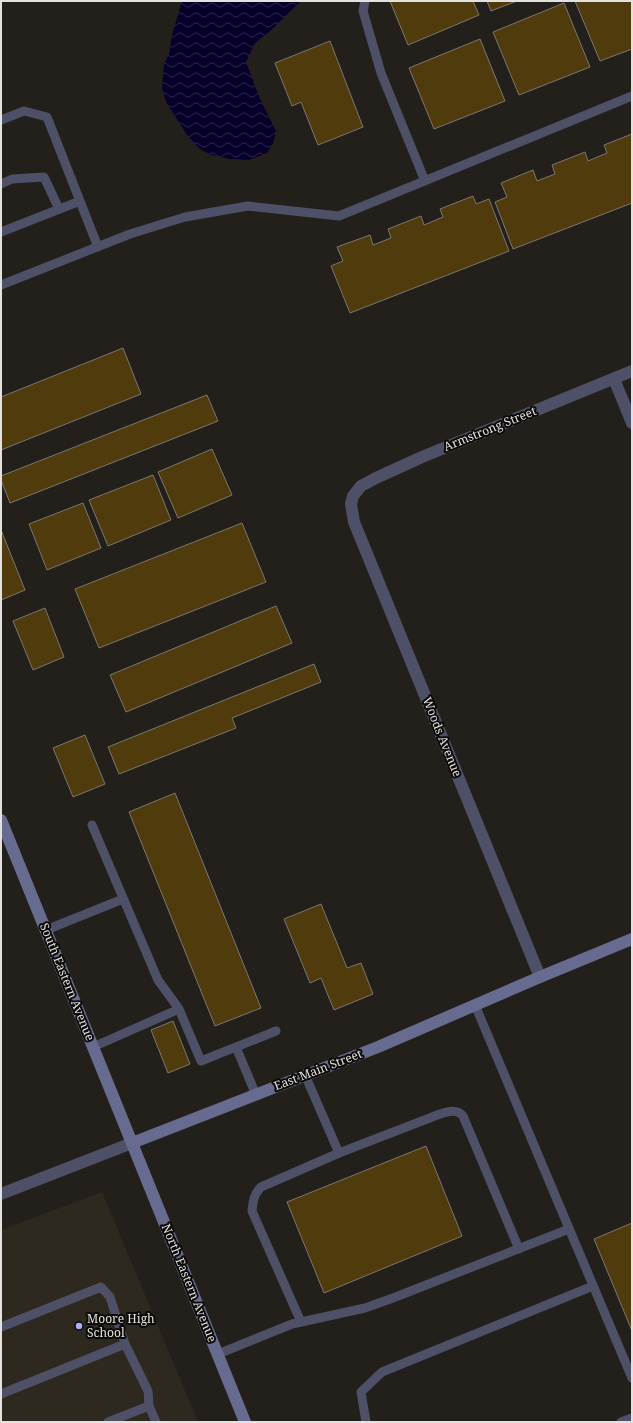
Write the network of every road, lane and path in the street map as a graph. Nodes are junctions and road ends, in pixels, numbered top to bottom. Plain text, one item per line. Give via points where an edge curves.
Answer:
1 (365, 1) edge
2 (632, 96) edge
3 (1, 120) edge
4 (425, 181) junction
5 (1, 184) edge
6 (80, 201) junction
7 (58, 209) junction
8 (1, 232) edge
9 (98, 247) junction
10 (1, 285) edge
11 (632, 371) edge
12 (614, 379) junction
13 (632, 423) edge
14 (353, 496) joint
15 (1, 820) edge
16 (92, 825) dead end
17 (123, 899) junction
18 (46, 930) junction
19 (632, 939) edge
20 (540, 977) junction
21 (475, 1005) junction
22 (179, 1009) junction
23 (276, 1031) dead end
24 (93, 1047) junction
25 (236, 1047) junction
26 (305, 1076) junction
27 (256, 1095) junction
28 (132, 1143) junction
29 (339, 1153) junction
30 (1, 1194) edge
31 (570, 1229) junction
32 (519, 1249) junction
33 (593, 1286) junction
34 (301, 1322) junction
35 (1, 1327) edge
36 (124, 1344) junction
37 (218, 1354) junction
38 (632, 1378) edge
39 (1, 1394) edge
40 (149, 1406) junction
41 (632, 1418) edge
42 (108, 1422) edge
43 (156, 1422) edge
44 (246, 1422) edge
45 (366, 1422) edge
46 (621, 1422) edge

1 - 4 lane via 363,11 381,73
2 - 4 lane
3 - 6 lane via 24,111 47,118
4 - 9 lane via 339,216 248,206 185,217
5 - 7 lane via 12,179 44,177
6 - 7 lane
6 - 9 lane
7 - 8 lane
9 - 10 lane
11 - 12 street, Armstrong Street
12 - 13 street
12 - 14 street, Armstrong Street via 422,457 371,480 361,486
14 - 20 street, Woods Avenue via 351,512 354,522
15 - 18 main road, South Eastern Avenue
16 - 17 lane
17 - 18 lane
17 - 22 lane via 158,980
18 - 24 main road, South Eastern Avenue
19 - 20 main road, East Main Street
20 - 21 main road, East Main Street
21 - 26 main road, East Main Street
21 - 31 lane
22 - 24 lane
22 - 25 lane via 201,1061
23 - 25 lane
24 - 28 main road, South Eastern Avenue
25 - 27 lane
26 - 27 main road, East Main Street
26 - 29 lane
27 - 28 main road, East Main Street
28 - 30 street, East Main Street
28 - 37 main road, North Eastern Avenue
29 - 32 lane via 440,1114 457,1112 463,1116
29 - 34 lane via 261,1187 256,1191 253,1202 252,1211
31 - 32 lane
31 - 33 lane
32 - 34 lane via 372,1305
33 - 38 lane
33 - 45 lane via 382,1372 362,1392
34 - 37 lane
35 - 36 lane via 101,1287 110,1297
36 - 39 lane
36 - 40 lane via 148,1391
37 - 44 main road, North Eastern Avenue
40 - 42 lane
40 - 43 lane
41 - 46 lane

